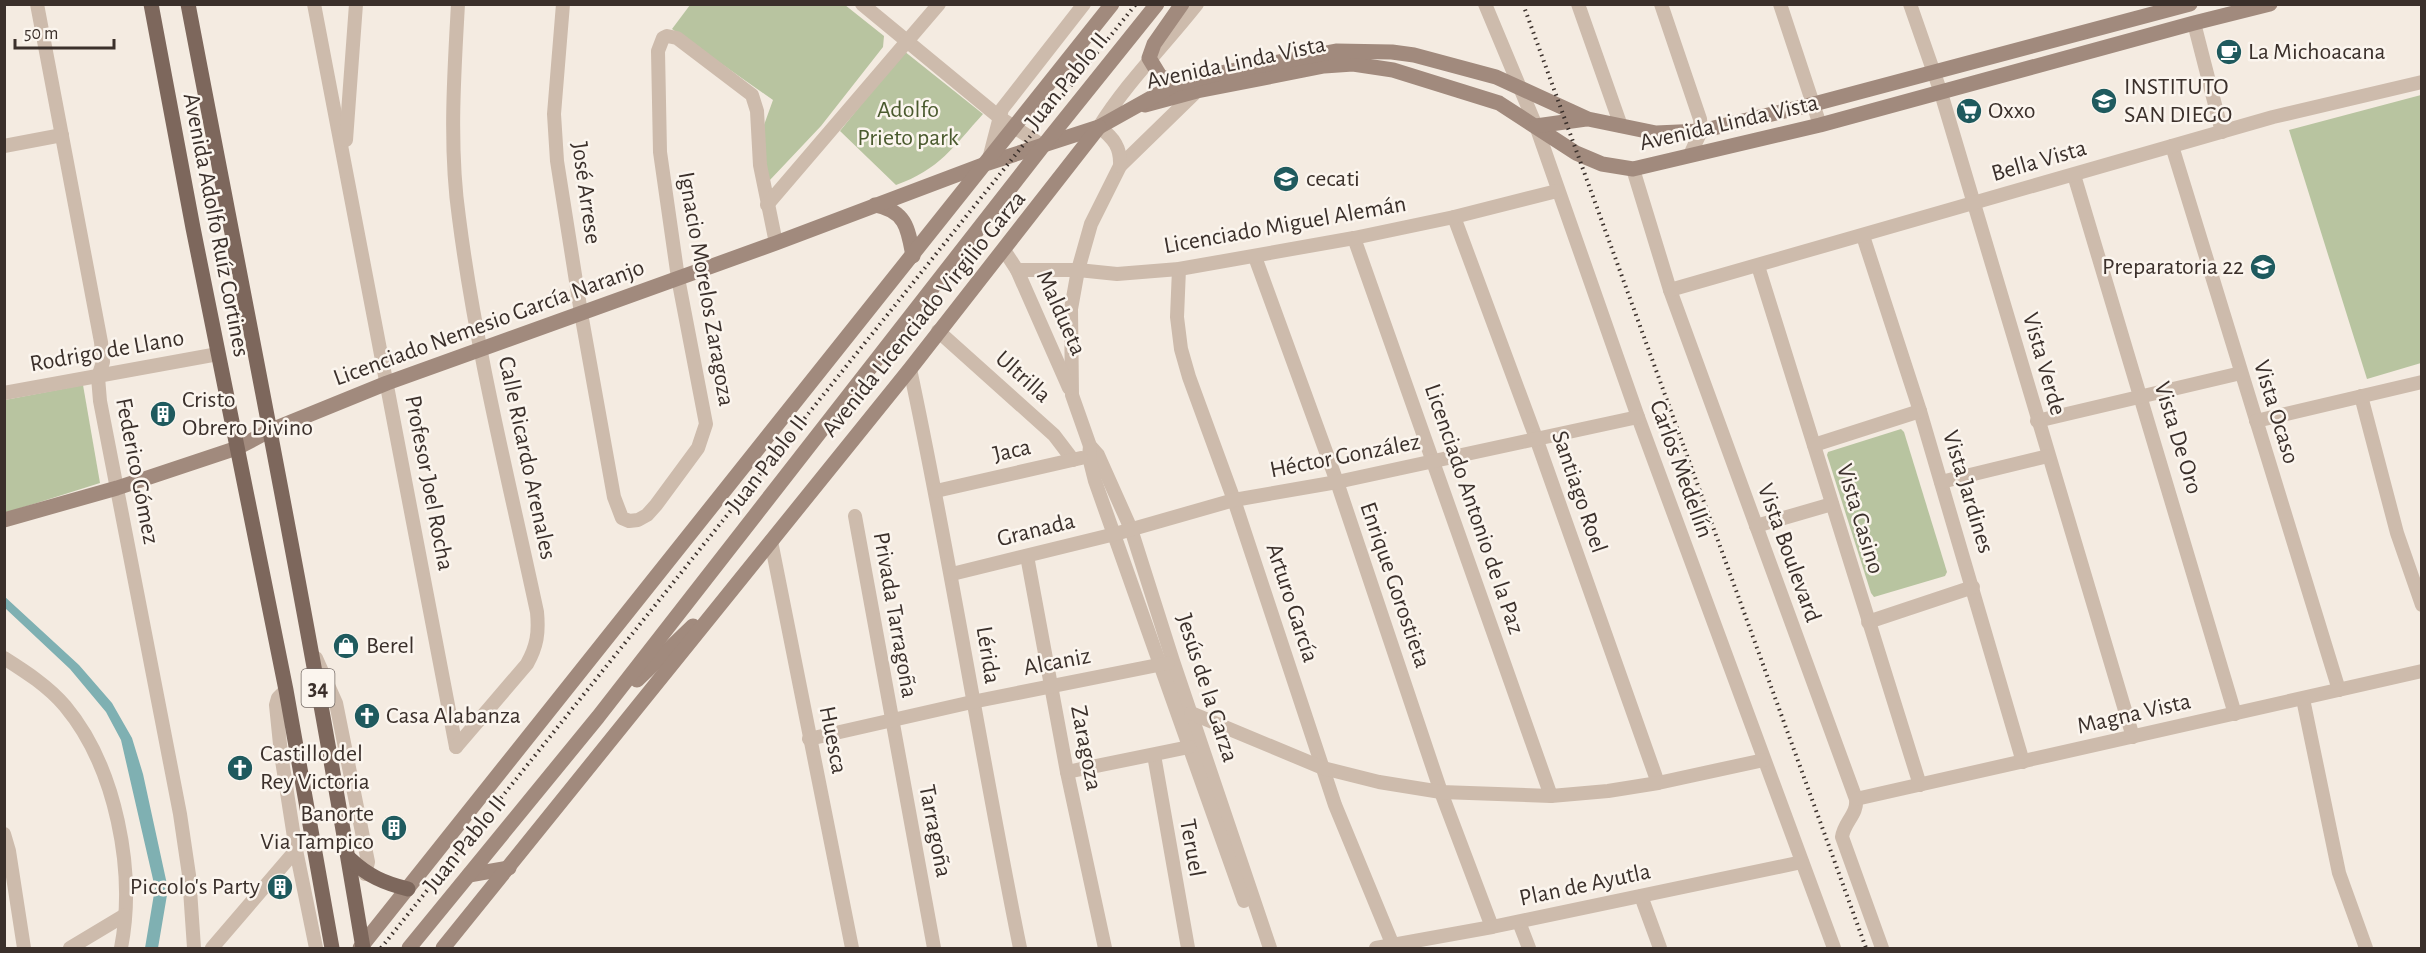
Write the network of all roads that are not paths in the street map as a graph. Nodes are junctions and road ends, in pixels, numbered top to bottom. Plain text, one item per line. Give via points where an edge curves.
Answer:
1 (37, 4) edge
2 (151, 4) edge
3 (188, 4) edge
4 (314, 4) edge
5 (357, 4) edge
6 (458, 4) edge
7 (563, 4) edge
8 (862, 4) edge
9 (939, 4) edge
10 (1084, 4) edge
11 (1112, 4) edge
12 (1157, 4) edge
13 (1182, 4) edge
14 (1197, 4) edge
15 (1485, 4) edge
16 (1578, 4) edge
17 (1661, 4) edge
18 (1780, 4) edge
19 (1910, 4) edge
20 (2190, 4) edge
21 (2270, 4) edge
22 (2240, 8) edge
23 (2194, 23) junction
24 (908, 41) junction
25 (1149, 58) junction
26 (1934, 72) junction
27 (2421, 82) edge
28 (1176, 84) junction
29 (1517, 86) junction
30 (1197, 91) junction
31 (1941, 93) junction
32 (1814, 104) junction
33 (1140, 106) junction
34 (999, 117) junction
35 (1588, 119) junction
36 (1820, 125) junction
37 (1536, 126) junction
38 (1621, 126) junction
39 (1100, 127) junction
40 (1015, 129) junction
41 (1701, 130) junction
42 (2222, 132) junction
43 (63, 135) junction
44 (4, 146) edge
45 (1043, 146) junction
46 (2172, 146) junction
47 (1690, 155) junction
48 (344, 157) junction
49 (988, 163) junction
50 (1120, 166) junction
51 (1633, 169) junction
52 (2074, 175) junction
53 (1557, 191) junction
54 (1973, 203) junction
55 (767, 204) junction
56 (875, 205) junction
57 (1454, 217) junction
58 (1863, 236) junction
59 (1354, 238) junction
60 (776, 243) junction
61 (1004, 250) junction
62 (914, 256) junction
63 (1255, 257) junction
64 (1758, 266) junction
65 (1179, 269) junction
66 (1017, 270) junction
67 (1078, 270) junction
68 (678, 278) junction
69 (1670, 290) junction
70 (581, 313) junction
71 (938, 331) junction
72 (481, 348) junction
73 (218, 354) junction
74 (910, 369) junction
75 (2241, 373) junction
76 (98, 377) junction
77 (2421, 382) edge
78 (387, 383) junction
79 (4, 393) edge
80 (1072, 395) junction
81 (2361, 396) junction
82 (2142, 397) junction
83 (1920, 411) junction
84 (1638, 417) junction
85 (2037, 421) junction
86 (2256, 421) junction
87 (269, 430) junction
88 (1536, 438) junction
89 (1814, 445) junction
90 (237, 448) junction
91 (1092, 453) junction
92 (2048, 456) junction
93 (1073, 460) junction
94 (1434, 461) junction
95 (1337, 482) junction
96 (1941, 482) junction
97 (117, 488) junction
98 (936, 491) junction
99 (1234, 500) junction
100 (1832, 504) junction
101 (855, 516) dead end
102 (4, 520) edge
103 (629, 521) joint
104 (1755, 526) junction
105 (1131, 529) junction
106 (1115, 534) junction
107 (771, 541) junction
108 (1027, 556) junction
109 (952, 574) junction
110 (738, 582) junction
111 (1973, 586) junction
112 (2421, 605) edge
113 (1868, 622) junction
114 (311, 647) junction
115 (4, 658) edge
116 (1167, 663) junction
117 (2421, 671) edge
118 (1051, 686) junction
119 (286, 690) junction
120 (2339, 690) junction
121 (2302, 699) junction
122 (972, 702) junction
123 (1191, 713) junction
124 (2235, 714) junction
125 (598, 717) junction
126 (891, 722) junction
127 (2133, 737) junction
128 (809, 739) junction
129 (456, 747) joint
130 (1189, 747) junction
131 (1154, 755) junction
132 (1764, 760) junction
133 (2023, 762) junction
134 (1323, 768) junction
135 (1067, 772) junction
136 (1658, 783) junction
137 (1920, 785) junction
138 (1441, 792) junction
139 (1551, 796) junction
140 (1856, 799) junction
141 (4, 834) edge
142 (296, 850) junction
143 (350, 859) junction
144 (1802, 862) junction
145 (509, 867) junction
146 (365, 874) junction
147 (469, 875) junction
148 (408, 889) junction
149 (1641, 896) junction
150 (125, 915) junction
151 (1519, 922) junction
152 (1492, 927) junction
153 (1394, 947) edge
154 (24, 948) edge
155 (70, 948) edge
156 (121, 948) edge
157 (194, 948) edge
158 (212, 948) edge
159 (316, 948) edge
160 (332, 948) edge
161 (362, 948) edge
162 (409, 948) edge
163 (443, 948) edge
164 (852, 948) edge
165 (934, 948) edge
166 (1020, 948) edge
167 (1105, 948) edge
168 (1188, 948) edge
169 (1261, 948) edge
170 (1270, 948) edge
171 (1376, 948) edge
172 (1529, 948) edge
173 (1660, 948) edge
174 (1834, 948) edge
175 (1882, 948) edge
176 (2366, 948) edge

1 - 43 street, Federico Gómez
2 - 73 main road, Avenida Adolfo Ruíz Cortines / 34
3 - 87 main road, Avenida Adolfo Ruíz Cortines / 34
4 - 48 street, Profesor Joel Rocha
5 - 48 street, Profesor Joel Rocha
6 - 72 street, Calle Ricardo Arenales via 453,97 458,217
7 - 70 street, José Arrese via 554,114 557,161
8 - 24 street
9 - 24 street
10 - 34 street
11 - 40 street, Juan Pablo II
12 - 45 street, Juan Pablo II
13 - 25 street via 1154,44
14 - 25 street
15 - 29 street, Carlos Medellín
16 - 38 street
17 - 41 street via 1698,107
18 - 32 street
19 - 26 street, Vista Verde
20 - 26 street, Avenida Linda Vista
21 - 22 street, Avenida Linda Vista
22 - 23 street, Avenida Linda Vista
23 - 31 street, Avenida Linda Vista
23 - 42 street
24 - 34 street
24 - 55 street
25 - 28 street via 1160,76
25 - 39 street
26 - 31 street, Vista Verde
26 - 32 street, Avenida Linda Vista
27 - 42 street, Bella Vista
28 - 29 street, Avenida Linda Vista via 1336,51 1359,50 1414,55
28 - 33 street, Avenida Linda Vista
29 - 35 street, Avenida Linda Vista
29 - 37 street, Carlos Medellín
30 - 33 street, Avenida Linda Vista
30 - 37 street, Avenida Linda Vista via 1353,64 1393,70 1499,103
30 - 50 street, Jesús de la Garza
31 - 36 street, Avenida Linda Vista
31 - 54 street, Vista Verde
32 - 36 street
32 - 41 street, Avenida Linda Vista
33 - 39 street, Avenida Linda Vista
34 - 40 street
34 - 49 street
35 - 37 street
35 - 38 street, Avenida Linda Vista
36 - 47 street, Avenida Linda Vista
37 - 51 street, Avenida Linda Vista via 1576,153 1602,164
37 - 53 street, Carlos Medellín
38 - 41 street, Avenida Linda Vista via 1656,133
39 - 45 street, Avenida Linda Vista
39 - 50 street via 1119,148
39 - 61 street, Avenida Licenciado Virgilio Garza
40 - 45 street
40 - 49 street, Juan Pablo II
41 - 47 street
42 - 46 street, Bella Vista
43 - 44 street
43 - 76 street, Federico Gómez via 101,342 103,362
45 - 49 street, Licenciado Nemesio García Naranjo
45 - 125 street, Juan Pablo II
46 - 52 street, Bella Vista
46 - 75 street, Vista Ocaso
47 - 51 street, Avenida Linda Vista
48 - 78 street, Profesor Joel Rocha
49 - 56 street, Licenciado Nemesio García Naranjo
49 - 62 street, Juan Pablo II
50 - 67 street, Jesús de la Garza via 1091,224
51 - 69 street, Vista Boulevard
52 - 54 street, Bella Vista
52 - 82 street, Vista De Oro
53 - 57 street, Licenciado Miguel Alemán
53 - 84 street, Carlos Medellín
54 - 58 street, Bella Vista
54 - 85 street, Vista Verde
55 - 60 street
55 - 68 street, Ignacio Morelos Zaragoza via 752,95 677,38 663,38 658,51 660,152
56 - 60 street, Licenciado Nemesio García Naranjo
56 - 62 street via 888,208 904,221
57 - 59 street, Licenciado Miguel Alemán
57 - 88 street, Santiago Roel
58 - 64 street, Bella Vista
58 - 83 street, Vista Jardines
59 - 63 street, Licenciado Miguel Alemán
59 - 94 street, Licenciado Antonio de la Paz
60 - 68 street, Licenciado Nemesio García Naranjo
61 - 66 street, Maldueta
61 - 71 street, Avenida Licenciado Virgilio Garza
62 - 148 street, Juan Pablo II
63 - 65 street, Licenciado Miguel Alemán
63 - 95 street, Enrique Gorostieta
64 - 69 street, Bella Vista
64 - 89 street, Vista Casino
65 - 67 street, Licenciado Miguel Alemán via 1117,274
65 - 99 street, Arturo García via 1177,317 1181,349
66 - 67 street, Licenciado Miguel Alemán
66 - 80 street, Maldueta
67 - 80 street, Jesús de la Garza via 1070,328
68 - 70 street, Licenciado Nemesio García Naranjo
68 - 103 street, Ignacio Morelos Zaragoza via 706,424 698,448 656,505 638,520
69 - 104 street, Vista Boulevard
70 - 72 street, Licenciado Nemesio García Naranjo
70 - 103 street, José Arrese via 614,497 622,518
71 - 74 street, Avenida Licenciado Virgilio Garza
71 - 93 street, Ultrilla via 1053,435
72 - 78 street, Licenciado Nemesio García Naranjo
72 - 129 street, Calle Ricardo Arenales via 539,634 527,664
73 - 76 street, Rodrigo de Llano
73 - 90 main road, Avenida Adolfo Ruíz Cortines / 34
74 - 98 street, Lérida
74 - 107 street, Avenida Licenciado Virgilio Garza
75 - 82 street
75 - 86 street, Vista Ocaso
76 - 79 street, Rodrigo de Llano
76 - 97 street, Federico Gómez
77 - 81 street
78 - 87 street, Licenciado Nemesio García Naranjo
78 - 129 street, Profesor Joel Rocha
80 - 91 street, Jesús de la Garza
81 - 86 street
81 - 112 street
82 - 85 street
82 - 124 street, Vista De Oro
83 - 89 street
83 - 96 street, Vista Jardines
84 - 88 street, Héctor González
84 - 132 street, Carlos Medellín
85 - 92 street, Vista Verde
86 - 120 street, Vista Ocaso
87 - 90 street, Licenciado Nemesio García Naranjo
87 - 114 main road, Avenida Adolfo Ruíz Cortines / 34
88 - 94 street, Héctor González
88 - 136 street, Santiago Roel
89 - 100 street, Vista Casino
90 - 97 street, Licenciado Nemesio García Naranjo
90 - 119 main road, Avenida Adolfo Ruíz Cortines / 34
91 - 93 street, Jaca
91 - 105 street, Jesús de la Garza
91 - 106 street, Jesús de la Garza via 1095,481
92 - 96 street
92 - 127 street, Vista Verde
93 - 98 street, Jaca
94 - 95 street, Héctor González
94 - 139 street, Licenciado Antonio de la Paz
95 - 99 street, Héctor González
95 - 138 street, Enrique Gorostieta
96 - 111 street, Vista Jardines
97 - 102 street, Licenciado Nemesio García Naranjo
97 - 157 street, Federico Gómez via 180,814
98 - 109 street, Lérida
99 - 105 street, Héctor González
99 - 134 street, Arturo García
100 - 104 street
100 - 113 street, Vista Casino
101 - 126 street, Privada Tarragoña
104 - 140 street, Vista Boulevard
105 - 106 street, Granada
105 - 116 street, Jesús de la Garza
106 - 108 street, Granada
106 - 116 street, Jesús de la Garza
107 - 110 street, Avenida Licenciado Virgilio Garza
107 - 128 street, Huesca
108 - 109 street, Granada
108 - 118 street, Zaragoza
109 - 122 street, Lérida
110 - 125 street
110 - 145 street, Avenida Licenciado Virgilio Garza
111 - 113 street
111 - 133 street, Vista Jardines
113 - 137 street, Vista Casino
114 - 143 main road, Avenida Adolfo Ruíz Cortines / 34
114 - 146 street via 336,703 368,862
115 - 150 street via 40,682 64,705 96,754 119,836
116 - 118 street, Alcaniz
116 - 123 street, Jesús de la Garza
116 - 130 street, Jesús de la Garza
117 - 120 street, Magna Vista
118 - 122 street, Alcaniz
118 - 135 street, Zaragoza
119 - 142 street via 278,698 277,724
119 - 160 main road, Avenida Adolfo Ruíz Cortines / 34
120 - 121 street, Magna Vista
121 - 124 street, Magna Vista
121 - 176 street via 2339,873
122 - 126 street, Alcaniz
122 - 166 street, Lérida
123 - 134 street
123 - 170 street, Jesús de la Garza
124 - 127 street, Magna Vista
125 - 147 street, Juan Pablo II
126 - 128 street, Alcaniz
126 - 165 street, Tarragoña
127 - 133 street, Magna Vista
128 - 164 street, Huesca
130 - 131 street
130 - 169 street, Jesús de la Garza
131 - 135 street
131 - 168 street, Teruel
132 - 136 street
132 - 144 street, Carlos Medellín
133 - 137 street, Magna Vista
134 - 138 street
134 - 153 street, Arturo García
135 - 167 street, Zaragoza
136 - 139 street
137 - 140 street, Magna Vista
138 - 139 street
138 - 152 street, Enrique Gorostieta
140 - 175 street via 1856,809 1842,837
141 - 154 street
142 - 158 street
142 - 159 street
143 - 146 main road
143 - 161 main road, Avenida Adolfo Ruíz Cortines / 34
144 - 149 street, Plan de Ayutla
144 - 174 street, Carlos Medellín
145 - 147 street
145 - 163 street, Avenida Licenciado Virgilio Garza
146 - 148 main road
147 - 162 street, Juan Pablo II
148 - 161 street, Juan Pablo II
149 - 151 street, Plan de Ayutla
149 - 173 street
150 - 155 street
150 - 156 street
151 - 152 street, Plan de Ayutla
151 - 172 street
152 - 153 street, Plan de Ayutla
153 - 171 street, Plan de Ayutla

